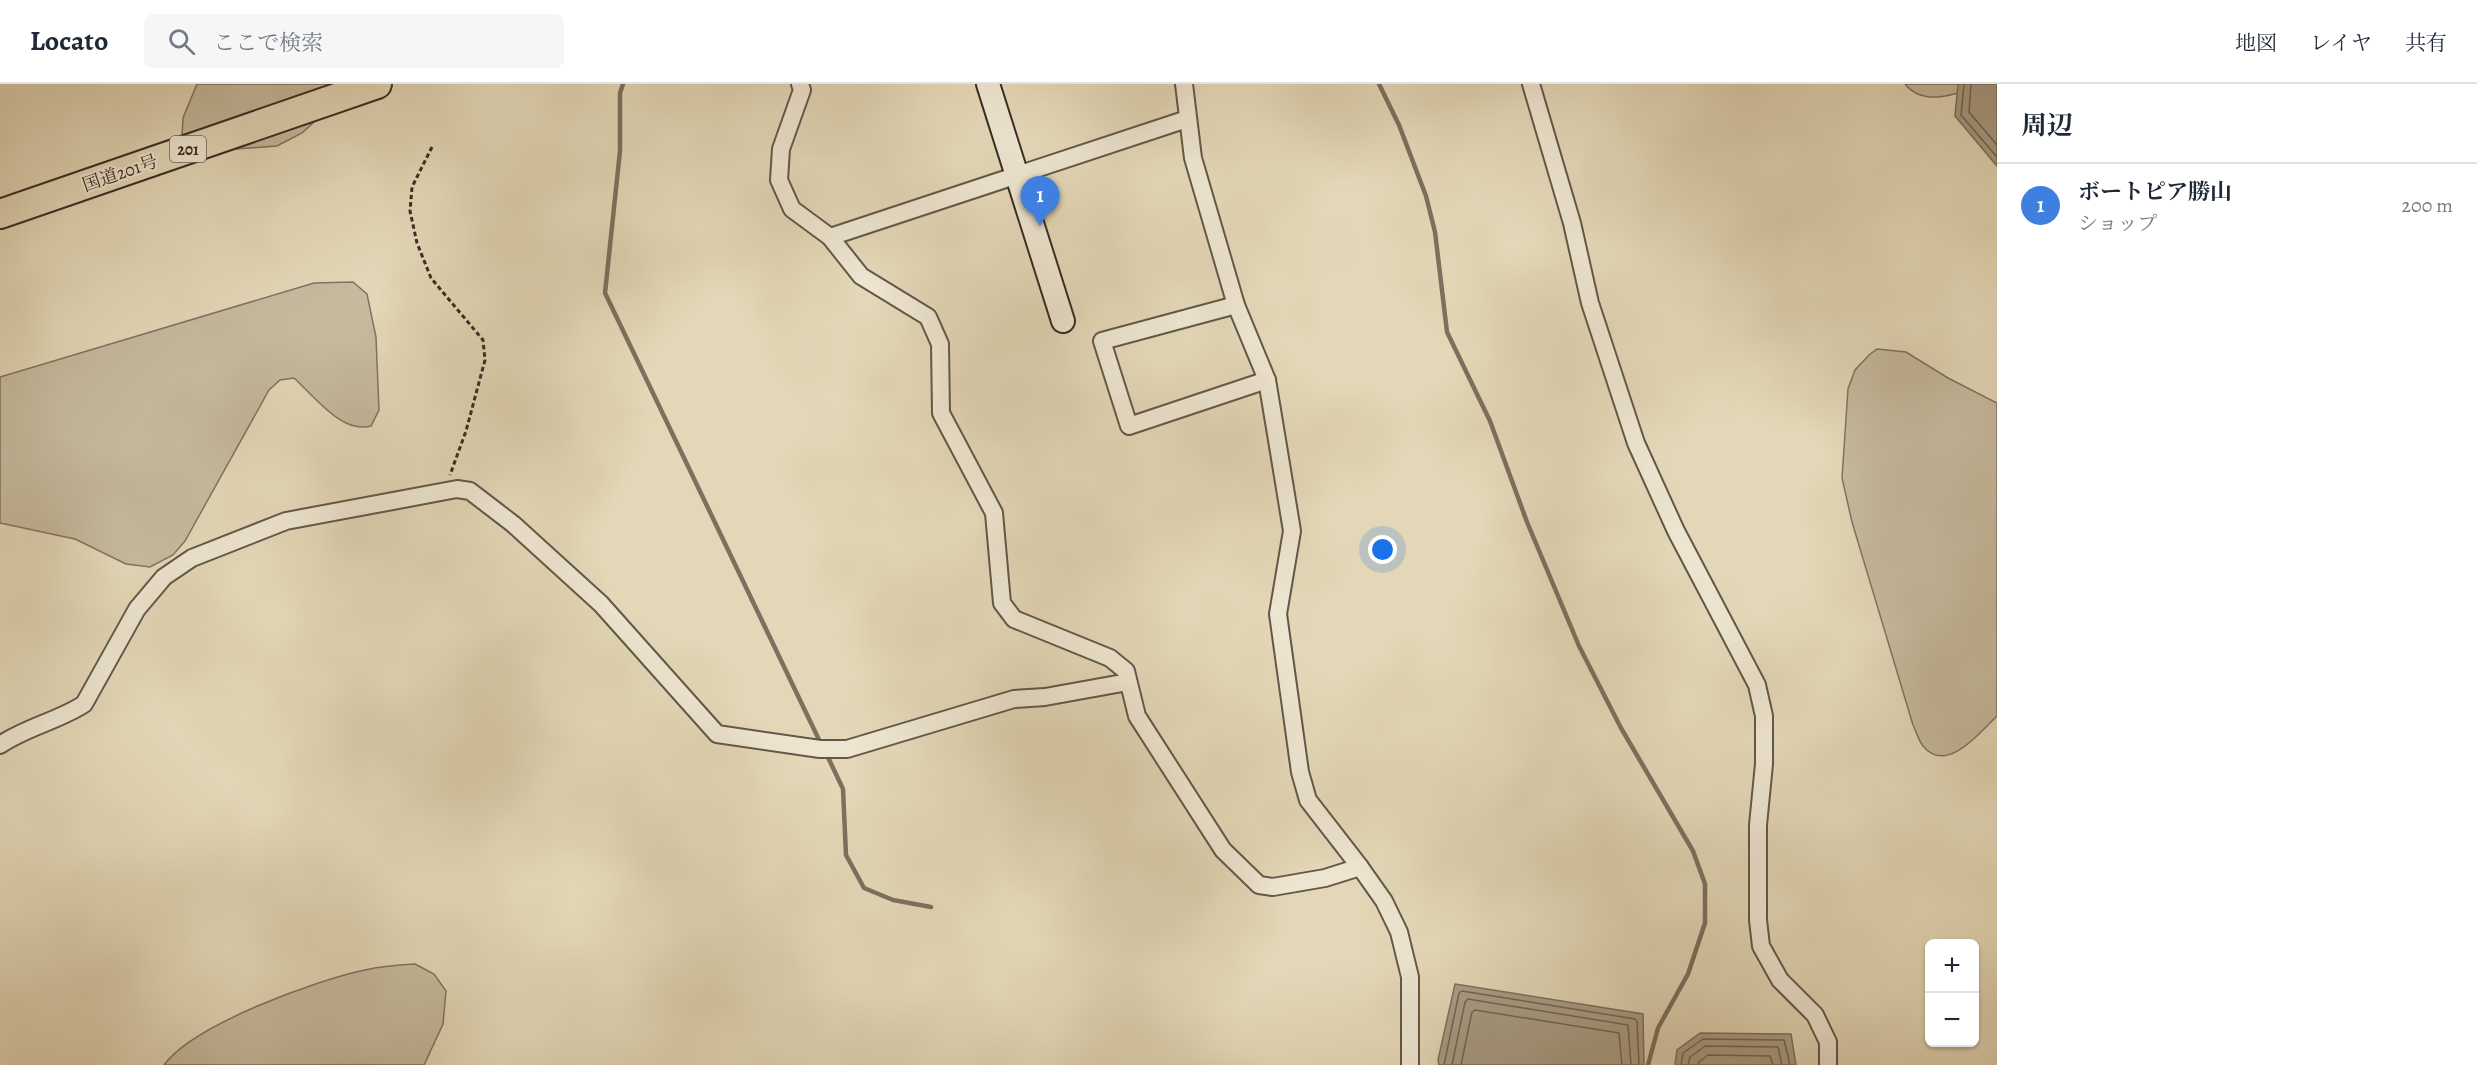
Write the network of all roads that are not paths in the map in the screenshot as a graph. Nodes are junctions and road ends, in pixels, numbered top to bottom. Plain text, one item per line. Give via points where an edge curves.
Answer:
1 (376, 84) edge
2 (800, 84) edge
3 (988, 84) edge
4 (1184, 84) edge
5 (1531, 84) edge
6 (1186, 119) junction
7 (1017, 176) junction
8 (0, 214) edge
9 (830, 237) junction
10 (1236, 305) junction
11 (1064, 321) dead end
12 (1267, 380) junction
13 (1128, 682) junction
14 (0, 745) edge
15 (1360, 867) junction
16 (1410, 1065) edge
17 (1828, 1065) edge

1 - 8 highway, 国道201号 / 201
2 - 9 street via 802,90 781,149 779,180 792,209
3 - 7 street
4 - 6 street
5 - 17 street via 1572,223 1590,303 1636,443 1676,531 1757,685 1764,716 1758,825 1761,946 1780,980 1815,1015 1828,1042
6 - 7 street
6 - 10 street via 1193,158
7 - 9 street
7 - 11 street
9 - 13 street via 861,276 927,317 932,326 940,344 941,413 994,513 1002,603 1014,619 1110,658 1126,671
10 - 12 street
10 - 12 street via 1102,341 1129,426
12 - 15 street via 1292,531 1278,614 1300,772 1308,800
13 - 14 street via 1014,699 847,749 820,749 717,734 601,603 513,524 470,491 457,489 286,521 192,558 164,577 137,609 84,704 18,732
13 - 15 street via 1137,716 1223,850 1259,885 1273,887 1325,878
15 - 16 street via 1389,912 1407,957

